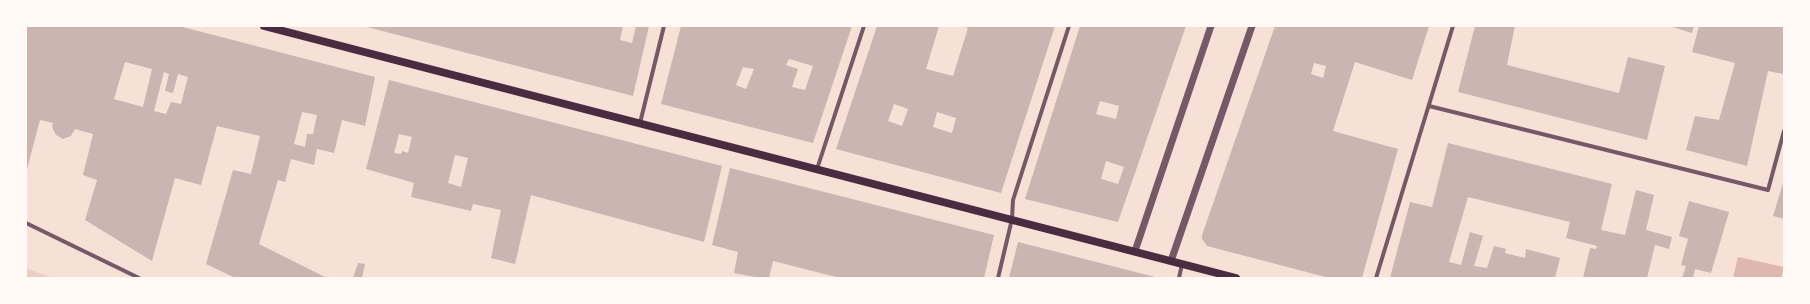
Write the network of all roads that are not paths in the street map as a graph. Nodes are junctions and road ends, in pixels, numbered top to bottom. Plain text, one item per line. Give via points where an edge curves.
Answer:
1 (264, 26) edge
2 (664, 26) edge
3 (864, 26) edge
4 (1069, 26) edge
5 (1211, 26) edge
6 (1252, 26) edge
7 (1453, 26) edge
8 (1429, 106) junction
9 (640, 123) junction
10 (1784, 131) edge
11 (817, 169) junction
12 (1012, 219) junction
13 (26, 223) edge
14 (1134, 251) junction
15 (1171, 261) junction
16 (1182, 264) junction
17 (139, 278) edge
18 (998, 278) edge
19 (1179, 278) edge
20 (1236, 278) edge
21 (1376, 278) edge

1 - 9 main road
2 - 9 street
3 - 11 street
4 - 12 street via 1013,200
5 - 14 street
6 - 15 street
7 - 8 street
8 - 10 street via 1768,190
8 - 21 street
9 - 11 main road
11 - 12 main road
12 - 14 main road
12 - 18 street
13 - 17 street
14 - 15 main road
15 - 16 main road
16 - 19 street
16 - 20 main road

